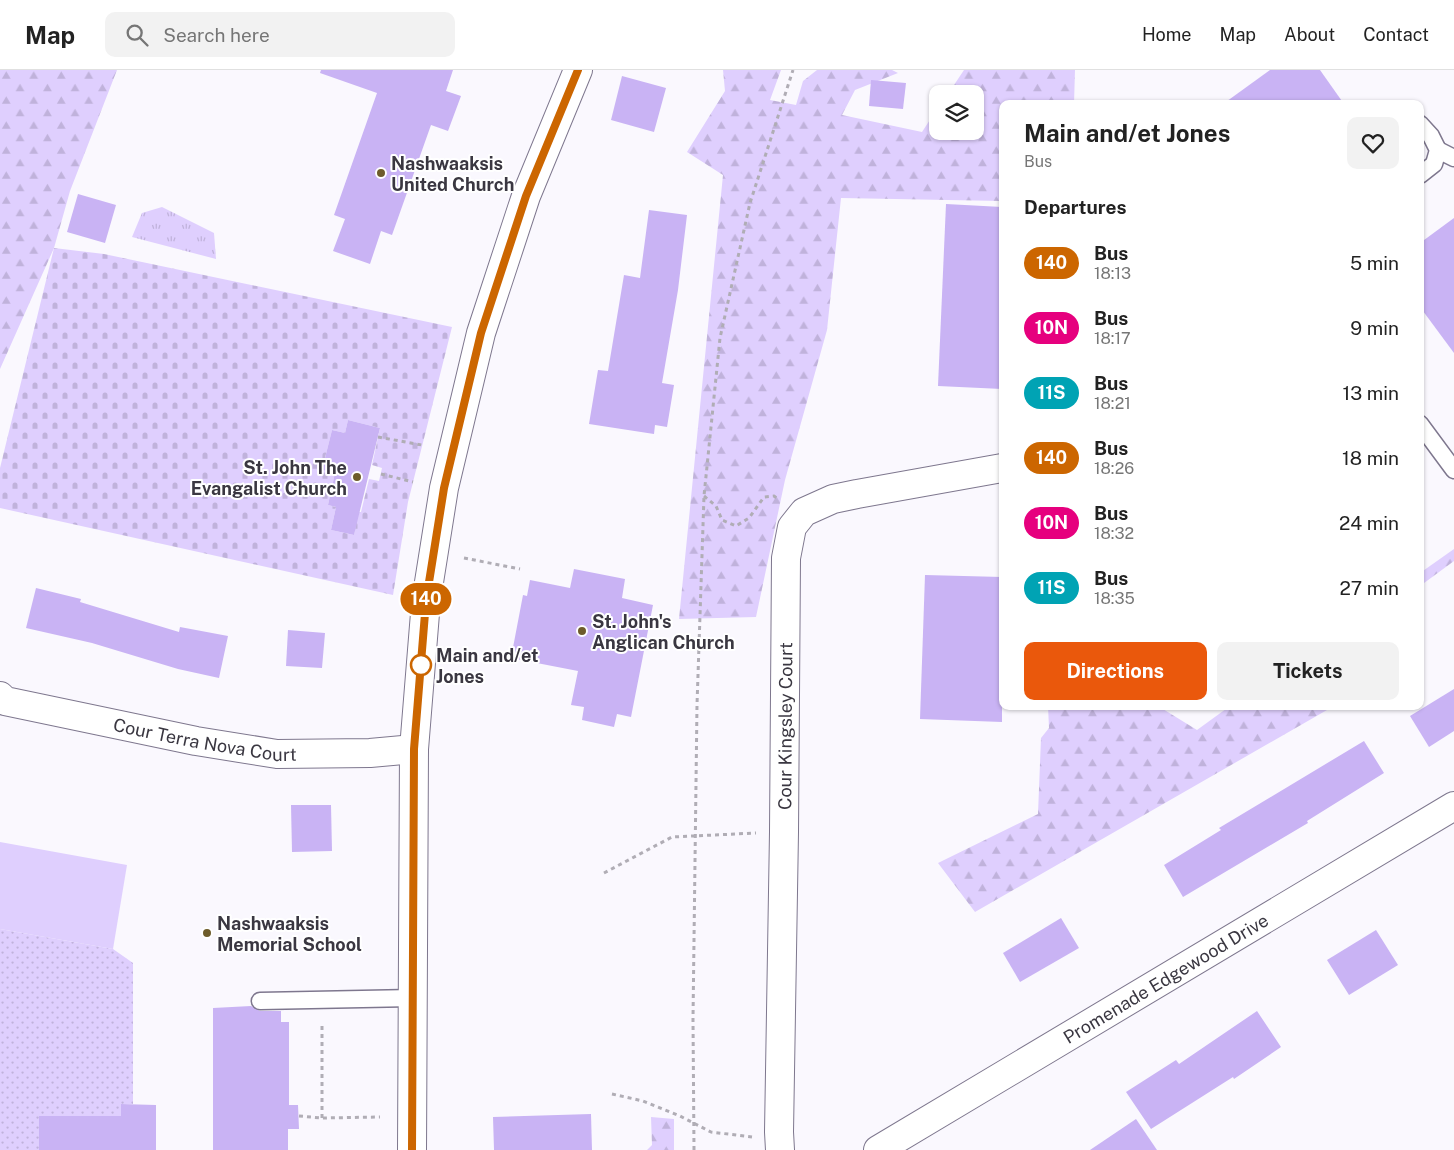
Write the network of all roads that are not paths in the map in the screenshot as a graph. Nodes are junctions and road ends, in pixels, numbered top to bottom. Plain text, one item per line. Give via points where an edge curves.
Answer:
1 (578, 70) edge
2 (1424, 128) edge
3 (1438, 150) junction
4 (1454, 158) edge
5 (1424, 172) edge
6 (1424, 429) edge
7 (999, 469) edge
8 (1454, 470) edge
9 (0, 696) edge
10 (414, 749) junction
11 (1454, 806) edge
12 (413, 998) junction
13 (260, 1002) dead end
14 (780, 1145) edge
15 (412, 1150) edge
16 (878, 1150) edge

1 - 10 street via 526,196 481,333 444,488 426,601
2 - 3 lane
3 - 4 lane
3 - 5 lane via 1434,164
6 - 8 lane
7 - 14 street, Cour Kingsley Court via 832,500 804,512 792,527 786,558
9 - 10 street, Cour Terra Nova Court via 5,701 196,741 277,754
10 - 12 street
11 - 16 street, Promenade Edgewood Drive
12 - 13 lane
12 - 15 street

